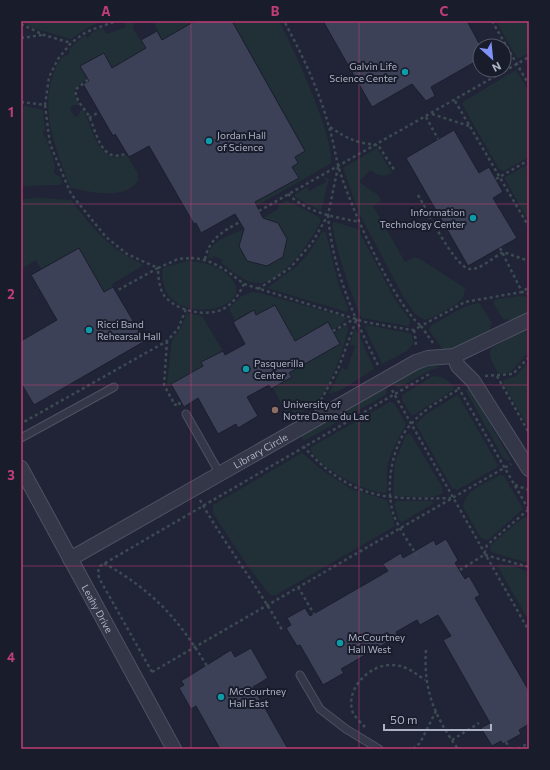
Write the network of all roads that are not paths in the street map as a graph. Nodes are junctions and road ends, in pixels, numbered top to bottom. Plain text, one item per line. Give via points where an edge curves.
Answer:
1 (529, 320) edge
2 (448, 356) junction
3 (114, 387) dead end
4 (184, 412) road end
5 (21, 438) edge
6 (525, 464) edge
7 (21, 468) edge
8 (220, 474) junction
9 (70, 560) junction
10 (300, 675) dead end
11 (174, 749) edge
12 (379, 749) edge

1 - 2 street, Library Circle
2 - 6 street via 473,381
2 - 8 street, Library Circle via 416,362
3 - 5 lane
4 - 8 lane
7 - 9 street, Leahy Drive
8 - 9 street, Library Circle
9 - 11 street, Leahy Drive
10 - 12 lane via 320,709

